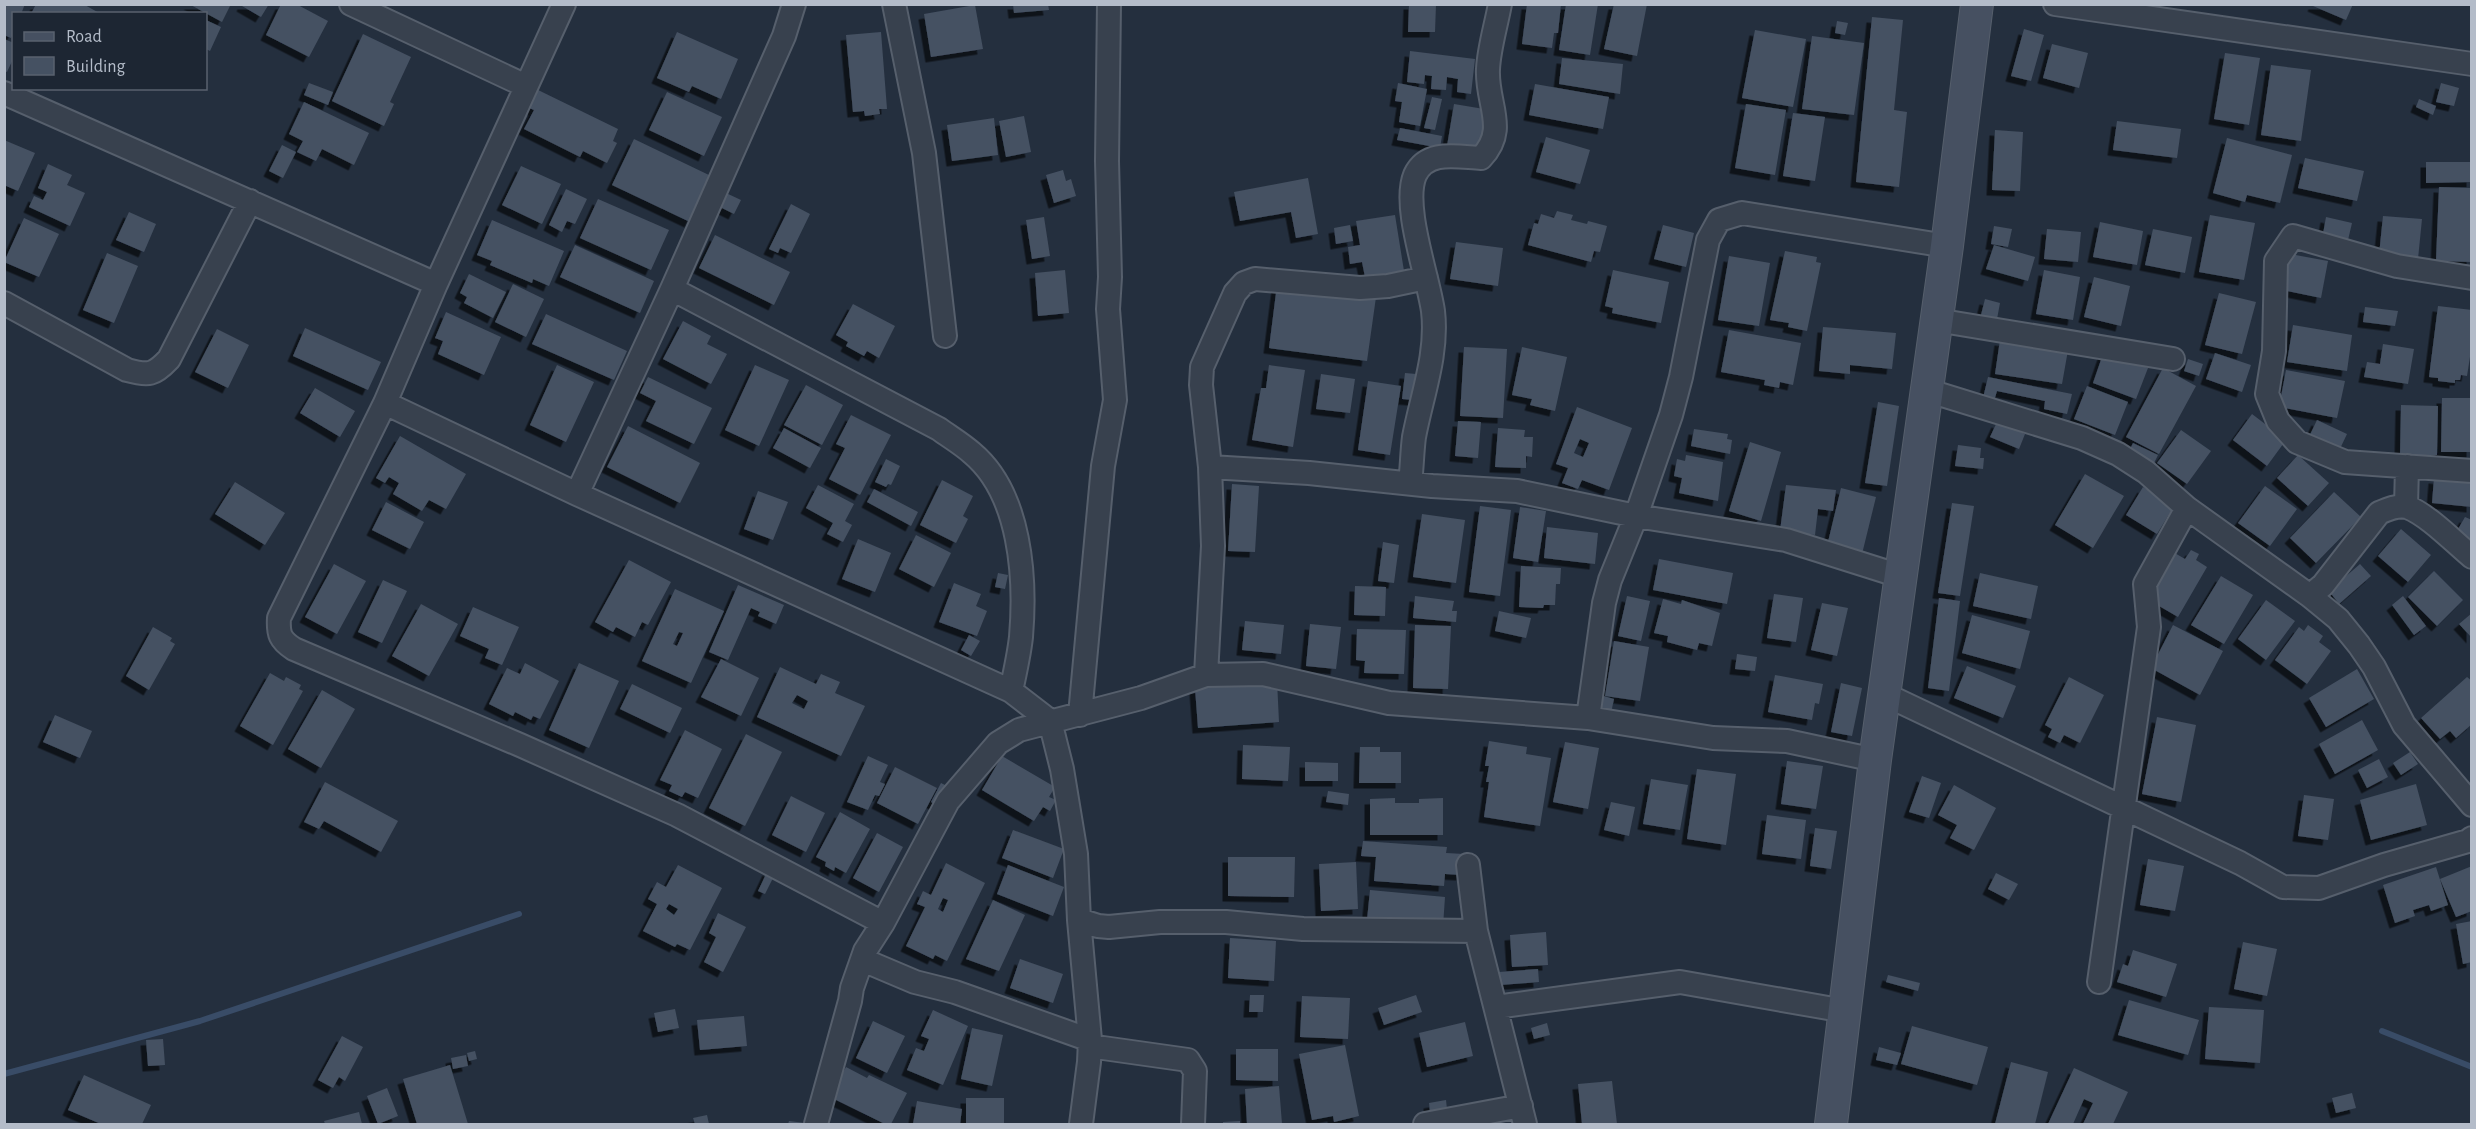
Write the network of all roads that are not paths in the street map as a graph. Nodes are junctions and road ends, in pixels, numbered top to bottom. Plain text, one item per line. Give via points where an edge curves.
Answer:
1 (351, 4) edge
2 (564, 4) edge
3 (794, 4) edge
4 (894, 4) edge
5 (1109, 4) edge
6 (1500, 4) edge
7 (1977, 4) edge
8 (2055, 4) edge
9 (2472, 64) edge
10 (526, 86) junction
11 (4, 93) edge
12 (250, 201) junction
13 (1947, 246) junction
14 (1426, 278) junction
15 (2472, 278) edge
16 (436, 284) junction
17 (672, 289) junction
18 (4, 303) edge
19 (1936, 320) junction
20 (945, 336) dead end
21 (2173, 359) dead end
22 (1926, 390) junction
23 (385, 403) junction
24 (2407, 466) junction
25 (1210, 467) junction
26 (2472, 471) edge
27 (1410, 483) junction
28 (578, 494) junction
29 (2406, 507) junction
30 (2187, 508) junction
31 (1636, 516) junction
32 (2472, 557) edge
33 (1900, 576) junction
34 (2310, 596) junction
35 (1206, 675) junction
36 (1011, 691) junction
37 (1884, 694) junction
38 (1080, 715) junction
39 (1588, 718) junction
40 (1050, 721) junction
41 (1875, 760) junction
42 (2472, 805) edge
43 (2122, 808) junction
44 (2472, 838) edge
45 (1468, 865) dead end
46 (1079, 920) junction
47 (883, 923) junction
48 (1476, 931) junction
49 (863, 960) junction
50 (2099, 982) dead end
51 (1496, 1007) junction
52 (1845, 1011) junction
53 (1089, 1043) junction
54 (1523, 1115) edge
55 (816, 1125) edge
56 (1081, 1125) edge
57 (1193, 1125) edge
58 (1425, 1125) edge
59 (1831, 1125) edge

1 - 10 street
2 - 10 street
3 - 17 street via 784,36
4 - 20 street via 924,153
5 - 38 street via 1108,309 1115,400 1103,466
6 - 14 street via 1488,68 1496,127 1494,141 1480,158 1437,155 1415,174 1411,192 1414,222
7 - 13 main road
8 - 9 street
10 - 16 street
11 - 12 street
12 - 16 street
12 - 18 street via 169,359 158,371 145,375 127,370
13 - 19 main road
13 - 31 street via 1742,213 1719,220 1708,240 1671,415
14 - 25 street via 1360,288 1256,279 1244,283 1235,293 1202,367
14 - 27 street via 1434,335
15 - 24 street via 2397,266 2293,236 2276,261 2274,351 2267,394 2278,421 2297,442 2345,462
16 - 23 street
17 - 28 street
17 - 36 street via 939,429 974,453 996,481 1010,514 1021,558 1021,639
19 - 21 street
19 - 22 main road
22 - 30 street via 2082,438 2118,454 2146,472
22 - 33 main road
23 - 28 street
23 - 47 street via 279,618 282,641 677,815
24 - 26 street
24 - 29 street
25 - 27 street
25 - 35 street via 1213,556
27 - 31 street via 1517,491
28 - 36 street
29 - 32 street
29 - 34 street via 2391,507 2379,513
30 - 34 street
30 - 43 street via 2145,584 2149,627
31 - 33 street via 1786,540
31 - 39 street via 1604,603
33 - 37 main road
34 - 42 street via 2338,619 2359,645 2404,724
35 - 38 street
35 - 39 street via 1263,674 1389,703
36 - 40 street
37 - 41 main road
37 - 43 street
38 - 40 street
39 - 41 street via 1713,738 1787,741
40 - 46 street via 1076,854
40 - 47 street via 1019,730 998,743 957,789
41 - 52 main road
43 - 44 street via 2283,887 2319,888
43 - 50 street
45 - 48 street
46 - 48 street via 1109,927 1196,922 1303,929
46 - 53 street
47 - 49 street
48 - 51 street
49 - 53 street
49 - 55 street
51 - 52 street via 1680,982
51 - 54 street
52 - 59 main road
53 - 56 street
53 - 57 street via 1188,1060 1195,1071
54 - 58 street

